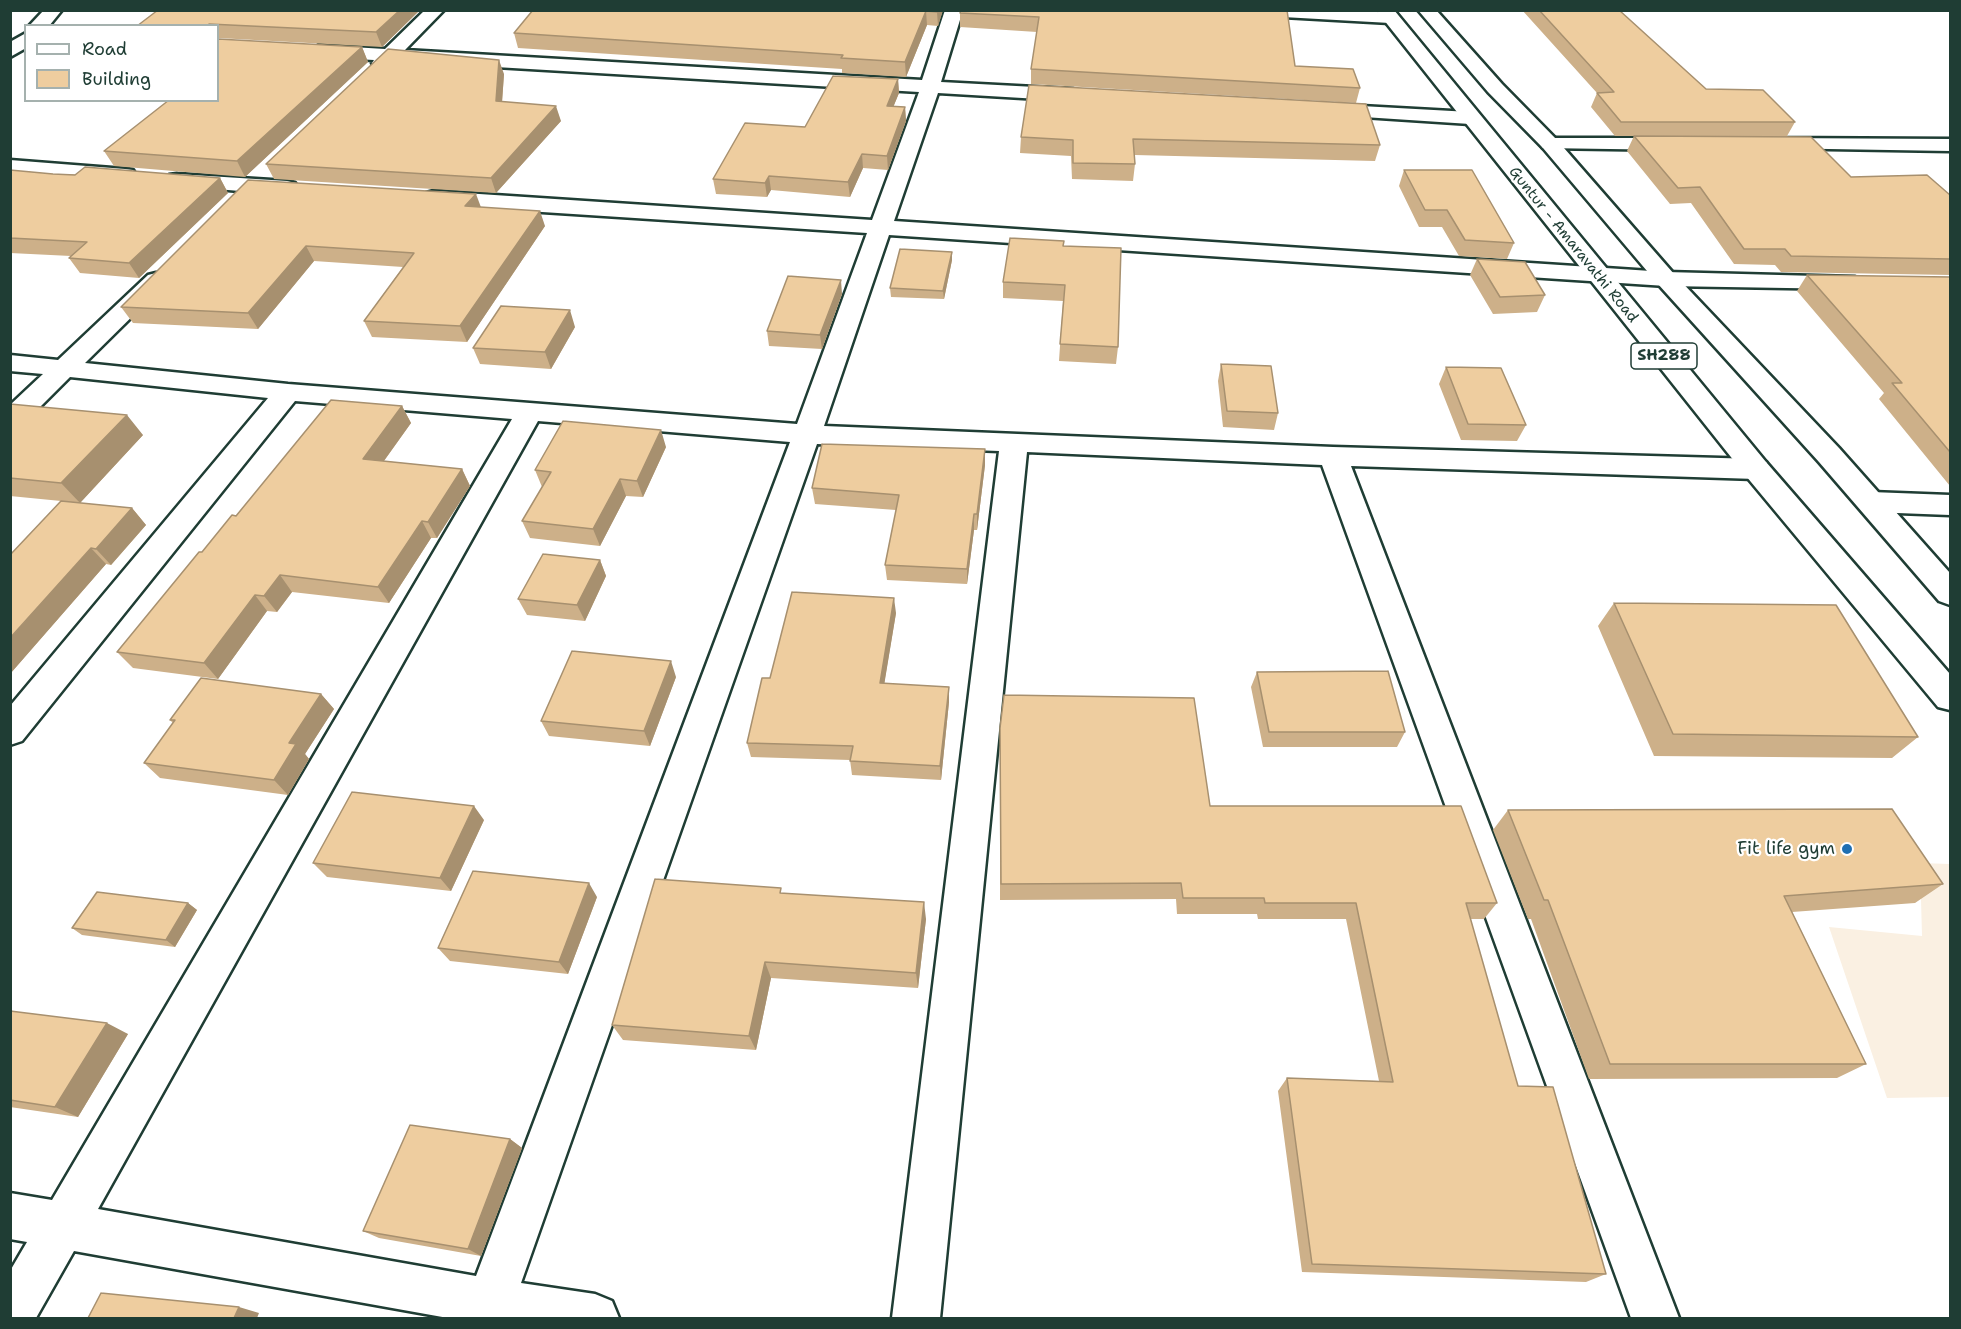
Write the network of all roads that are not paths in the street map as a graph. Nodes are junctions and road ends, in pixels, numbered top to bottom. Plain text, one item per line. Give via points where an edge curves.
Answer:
1 (54, 10) edge
2 (436, 10) edge
3 (954, 10) edge
4 (1247, 10) edge
5 (1426, 10) edge
6 (1387, 14) edge
7 (40, 24) edge
8 (24, 40) edge
9 (298, 50) edge
10 (10, 51) edge
11 (390, 55) junction
12 (364, 79) edge
13 (930, 87) junction
14 (1095, 96) edge
15 (1306, 108) edge
16 (1470, 118) junction
17 (1550, 144) junction
18 (1691, 144) edge
19 (1750, 144) edge
20 (1950, 145) edge
21 (10, 166) edge
22 (268, 169) edge
23 (251, 186) junction
24 (310, 190) edge
25 (417, 197) edge
26 (234, 202) edge
27 (880, 228) junction
28 (167, 269) edge
29 (1597, 274) junction
30 (1666, 279) junction
31 (1868, 282) edge
32 (10, 363) edge
33 (67, 369) junction
34 (288, 392) junction
35 (530, 411) junction
36 (10, 421) edge
37 (807, 434) junction
38 (1014, 442) junction
39 (1333, 456) junction
40 (1756, 469) junction
41 (1870, 502) junction
42 (1950, 505) edge
43 (1950, 593) edge
44 (1950, 697) edge
45 (10, 731) edge
46 (10, 1216) edge
47 (64, 1225) junction
48 (486, 1310) edge
49 (10, 1318) edge
50 (595, 1318) edge
51 (916, 1318) edge
52 (1655, 1318) edge

1 - 7 street
2 - 11 street
3 - 13 street
4 - 6 street
5 - 17 street, SH288
6 - 16 street, Guntur - Amaravathi Road / SH288
8 - 10 street
9 - 11 street
11 - 12 street
11 - 13 street
13 - 14 street
13 - 27 street
15 - 16 street
16 - 29 street, Guntur - Amaravathi Road / SH288
17 - 18 street
17 - 30 street, SH288
19 - 20 street
21 - 23 street
22 - 23 street
23 - 24 street
23 - 26 street
25 - 27 street
27 - 29 street
27 - 37 street
28 - 33 street
29 - 30 street
29 - 40 street, Guntur - Amaravathi Road / SH288
30 - 31 street
30 - 41 street, SH288
32 - 33 street
33 - 34 street
33 - 36 street
34 - 35 street
34 - 45 street
35 - 37 street
35 - 47 street
37 - 38 street
37 - 48 street
38 - 39 street
38 - 51 street
39 - 40 street
39 - 52 street
40 - 44 street, Guntur - Amaravathi Road / SH288
41 - 42 street
41 - 43 street, SH288
46 - 47 street
47 - 48 street
47 - 49 street
48 - 50 street

